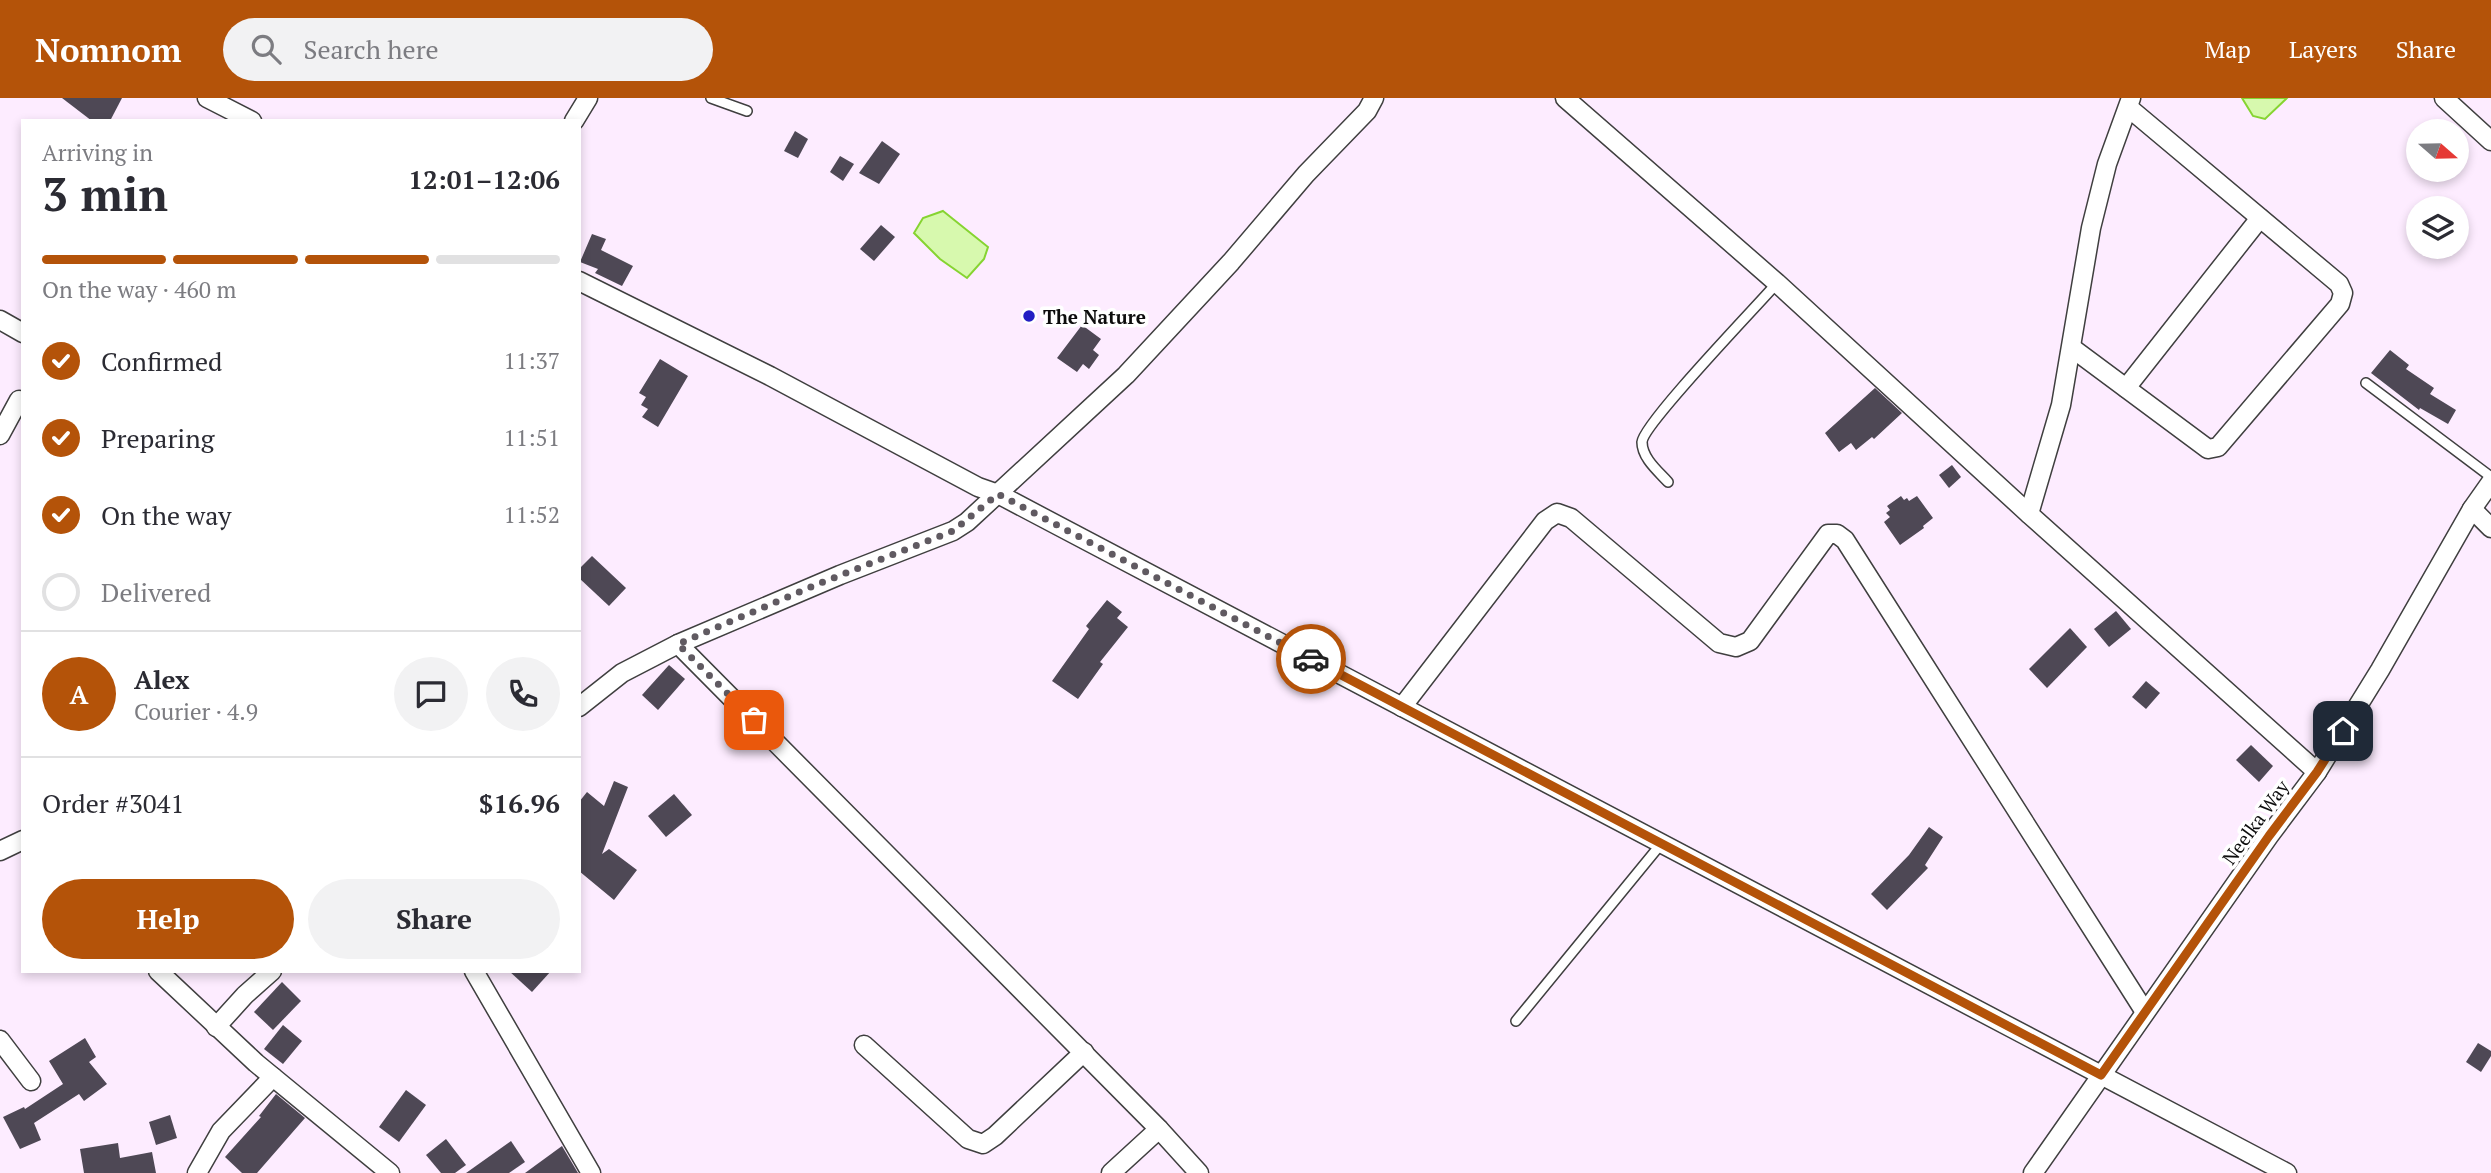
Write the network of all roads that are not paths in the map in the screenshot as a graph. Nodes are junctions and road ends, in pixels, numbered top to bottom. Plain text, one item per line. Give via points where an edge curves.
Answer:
1 (207, 98) edge
2 (588, 98) edge
3 (711, 98) edge
4 (1374, 98) edge
5 (1565, 98) edge
6 (2444, 98) edge
7 (2130, 103) edge
8 (747, 111) dead end
9 (248, 119) edge
10 (575, 119) edge
11 (2491, 141) edge
12 (2259, 218) junction
13 (581, 282) edge
14 (1777, 283) junction
15 (0, 320) edge
16 (21, 332) edge
17 (2072, 348) junction
18 (2366, 383) dead end
19 (2126, 388) junction
20 (21, 404) edge
21 (0, 435) edge
22 (2491, 480) edge
23 (1668, 482) dead end
24 (998, 494) junction
25 (2472, 509) junction
26 (2029, 514) junction
27 (2491, 528) edge
28 (678, 644) junction
29 (581, 705) edge
30 (1402, 707) junction
31 (2317, 772) junction
32 (21, 841) edge
33 (1661, 844) junction
34 (0, 852) edge
35 (160, 973) edge
36 (270, 973) edge
37 (475, 973) edge
38 (2145, 1012) junction
39 (1517, 1021) dead end
40 (216, 1027) junction
41 (0, 1040) edge
42 (864, 1045) dead end
43 (1084, 1052) junction
44 (2101, 1075) junction
45 (273, 1077) junction
46 (31, 1081) dead end
47 (1159, 1129) junction
48 (198, 1173) edge
49 (390, 1173) edge
50 (591, 1173) edge
51 (1111, 1173) edge
52 (1199, 1173) edge
53 (2033, 1173) edge
54 (2287, 1173) edge

1 - 9 street
2 - 10 street
3 - 8 lane
4 - 24 street via 1126,375
5 - 14 street
6 - 11 street
7 - 12 street
7 - 17 street via 2107,164 2091,228
12 - 19 street
12 - 19 street via 2339,284 2343,293 2340,304 2214,449
13 - 24 street
14 - 23 lane via 1646,431 1642,442 1646,457
14 - 26 street
15 - 16 street
17 - 19 street
17 - 26 street via 2061,405
18 - 22 lane
20 - 21 street
22 - 25 street, Neelka Way
24 - 28 street via 953,531
24 - 30 street
25 - 27 street
25 - 31 street, Neelka Way
26 - 31 street
28 - 29 street via 621,673
28 - 43 street
30 - 33 street
30 - 38 street via 1545,521 1558,513 1571,518 1719,643 1736,647 1750,641 1828,534 1837,534
31 - 38 street, Neelka Way
32 - 34 street
33 - 39 lane
33 - 44 street
35 - 40 street
36 - 40 street
37 - 50 street
38 - 44 street, Neelka Way
40 - 45 street
41 - 46 street
42 - 43 street via 968,1139 983,1144
43 - 47 street
44 - 53 street, Neelka Way
44 - 54 street
45 - 48 street via 220,1131
45 - 49 street
47 - 51 street
47 - 52 street

